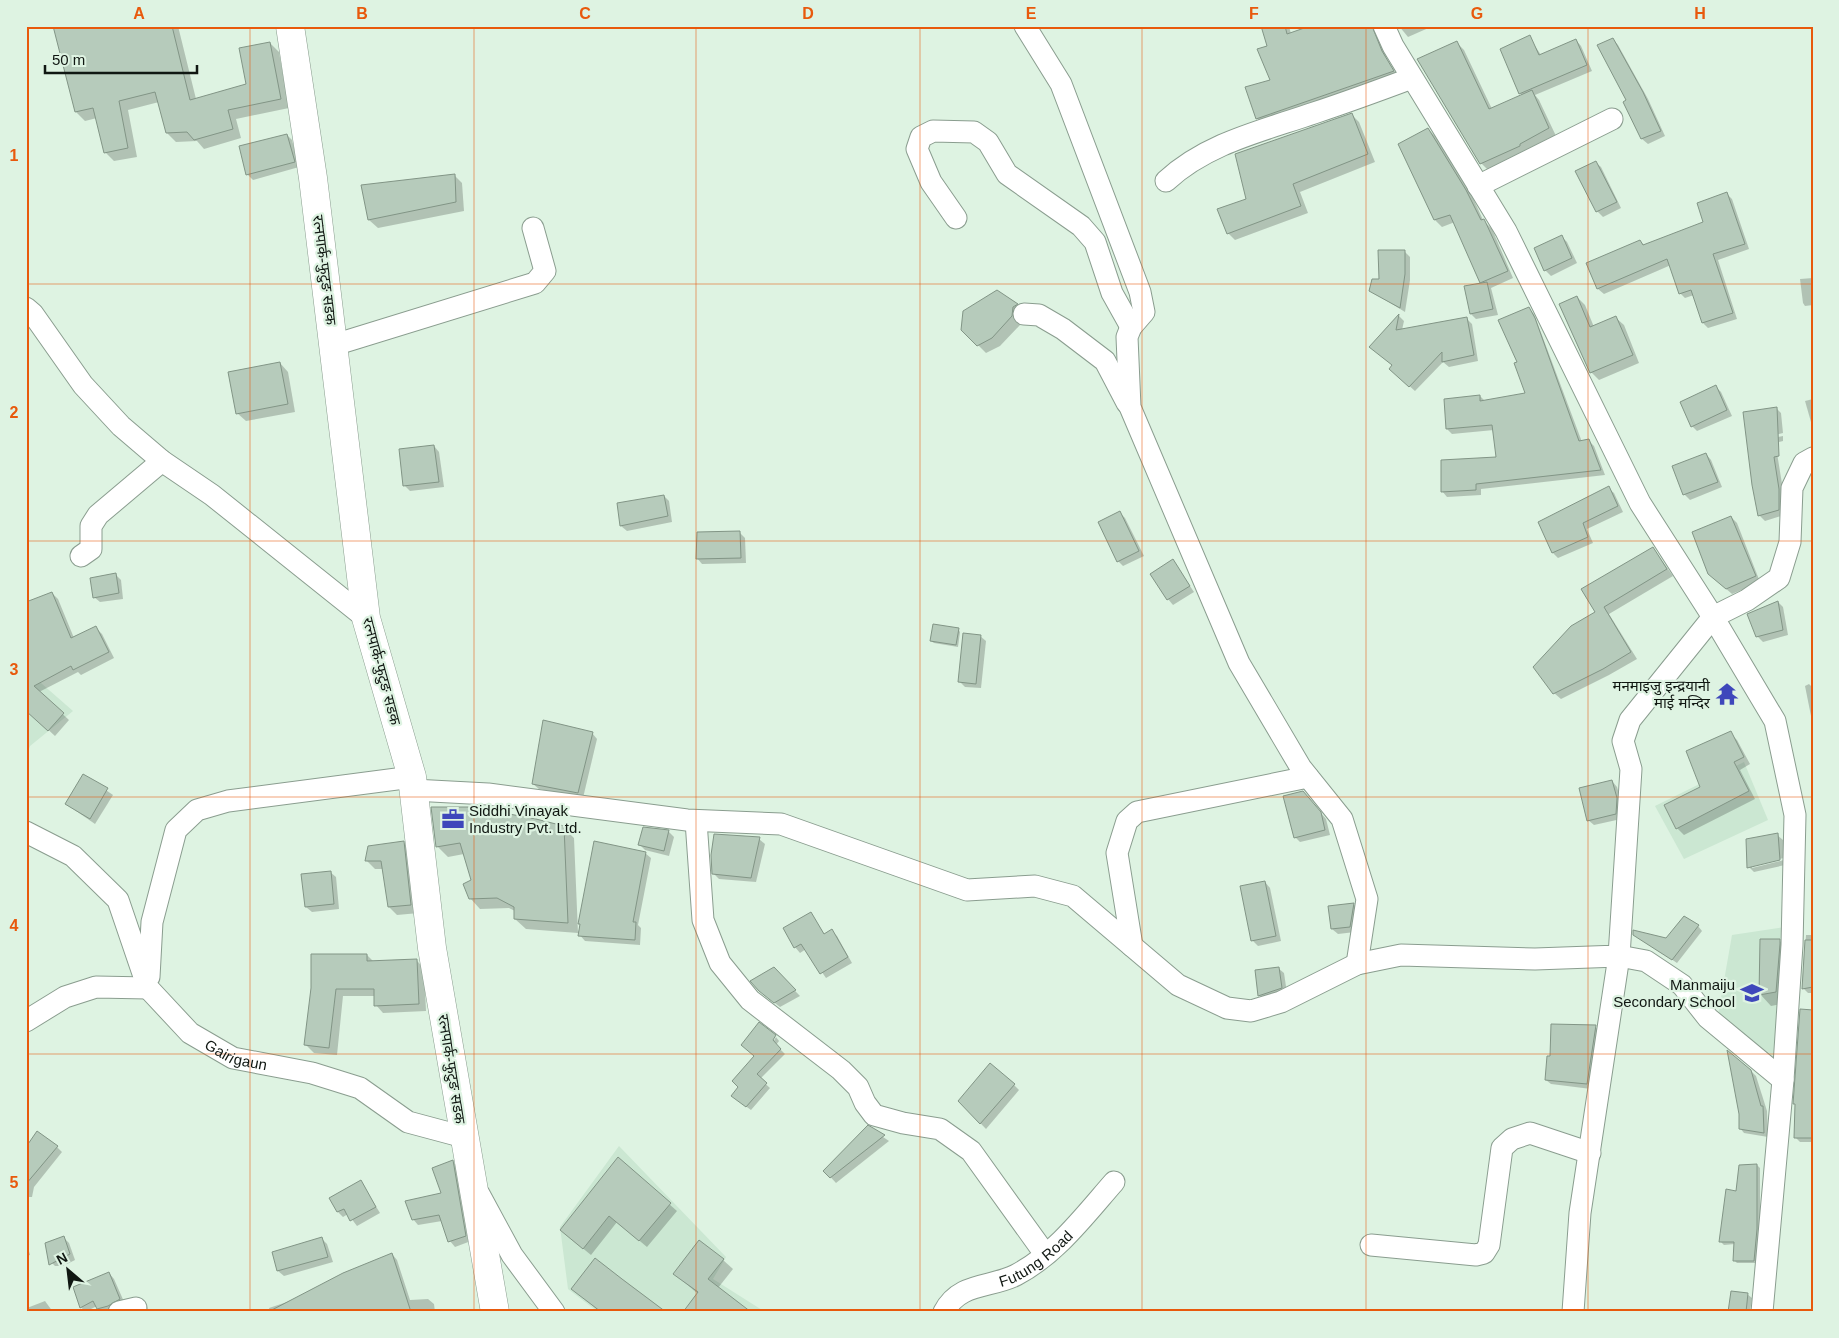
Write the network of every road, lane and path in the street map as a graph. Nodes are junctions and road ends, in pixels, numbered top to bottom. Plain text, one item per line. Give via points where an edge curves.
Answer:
1 (290, 26) edge
2 (1025, 26) edge
3 (1384, 26) edge
4 (1412, 78) junction
5 (1612, 119) dead end
6 (1166, 181) dead end
7 (1478, 186) junction
8 (956, 218) dead end
9 (533, 228) dead end
10 (26, 308) edge
11 (1024, 314) dead end
12 (1131, 327) junction
13 (334, 345) junction
14 (1130, 407) junction
15 (1813, 458) edge
16 (162, 461) junction
17 (81, 556) dead end
18 (1713, 616) junction
19 (366, 618) junction
20 (1308, 777) junction
21 (412, 784) junction
22 (696, 821) junction
23 (26, 832) edge
24 (1132, 946) junction
25 (1619, 956) junction
26 (1357, 964) junction
27 (148, 988) junction
28 (26, 1021) edge
29 (1783, 1080) junction
30 (464, 1137) junction
31 (1590, 1153) junction
32 (471, 1179) junction
33 (1114, 1182) dead end
34 (1371, 1245) dead end
35 (1045, 1254) junction
36 (495, 1312) edge
37 (554, 1312) edge
38 (944, 1312) edge
39 (1574, 1312) edge
40 (1762, 1312) edge

1 - 13 street, रत्नपार्क-फुटुङ सडक
2 - 12 street via 1062,84 1140,292 1144,312
3 - 4 street
4 - 6 street via 1240,136 1181,167
4 - 7 street
5 - 7 street
7 - 18 street via 1506,231 1640,503
8 - 12 street via 932,182 917,149 921,138 933,131 974,132 988,142 1007,174 1081,226 1095,242 1112,293
9 - 13 street via 545,271 535,283
10 - 16 street via 83,386 121,426
11 - 14 street via 1039,316 1063,329 1105,362
12 - 14 street via 1127,337
13 - 19 street, रत्नपार्क-फुटुङ सडक
14 - 20 street via 1238,663
15 - 18 street via 1804,463 1792,488 1790,542 1779,578 1747,600
16 - 17 street via 98,515 91,526 91,549
16 - 19 street via 212,495
18 - 25 street via 1630,720 1623,741 1630,769
18 - 29 street via 1775,721 1795,814 1792,945
19 - 21 street, रत्नपार्क-फुटुङ सडक
20 - 24 street via 1137,812 1127,821 1118,853
20 - 26 street via 1342,819 1367,899
21 - 22 street
21 - 27 street via 228,800 197,810 176,830 152,922
21 - 30 street, रत्नपार्क-फुटुङ सडक via 432,948
22 - 24 street via 781,824 966,890 1035,886 1073,896
22 - 35 street via 703,920 720,964 750,1000 841,1070 858,1087 874,1115 940,1129 971,1151
23 - 27 street via 73,856 118,900
24 - 26 street via 1178,985 1226,1008 1251,1011 1281,1002
25 - 26 street via 1535,959 1401,955
25 - 29 street via 1646,961 1682,985 1708,1018
25 - 31 street
27 - 28 street via 96,987 66,997
27 - 30 street, Gairigaun via 190,1033 233,1058 312,1073 360,1088 408,1122
29 - 40 street
30 - 32 street, रत्नपार्क-फुटुङ सडक
31 - 34 street via 1530,1133 1512,1138 1502,1148 1489,1245 1484,1253 1476,1255
31 - 39 street via 1580,1213
32 - 36 street, रत्नपार्क-फुटुङ सडक
32 - 37 street via 512,1254
33 - 35 street, Futung Road via 1058,1245
35 - 38 street, Futung Road via 1016,1275 962,1291 952,1298

